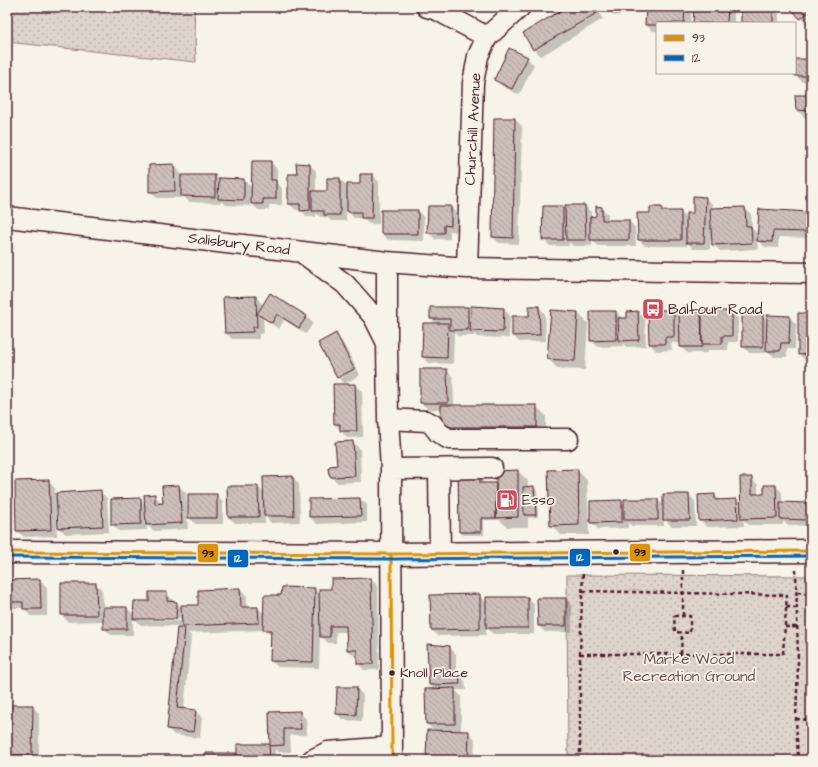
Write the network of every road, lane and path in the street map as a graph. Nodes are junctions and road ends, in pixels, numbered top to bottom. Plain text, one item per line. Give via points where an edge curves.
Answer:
1 (427, 7) edge
2 (520, 7) edge
3 (487, 37) junction
4 (7, 218) edge
5 (301, 252) junction
6 (388, 262) junction
7 (467, 268) junction
8 (811, 273) edge
9 (387, 343) junction
10 (388, 419) junction
11 (568, 439) dead end
12 (492, 468) dead end
13 (391, 469) junction
14 (439, 469) junction
15 (7, 552) edge
16 (584, 552) junction
17 (804, 552) edge
18 (391, 554) junction
19 (440, 554) junction
20 (583, 591) junction
21 (796, 592) junction
22 (683, 593) junction
23 (811, 594) edge
24 (786, 607) junction
25 (797, 608) junction
26 (682, 616) junction
27 (785, 627) junction
28 (797, 627) junction
29 (682, 633) junction
30 (580, 654) junction
31 (681, 654) junction
32 (796, 719) junction
33 (811, 720) edge
34 (392, 753) edge
35 (312, 760) edge
36 (580, 760) edge
37 (798, 760) edge

1 - 3 street
2 - 3 street, Churchill Avenue
3 - 7 street, Churchill Avenue via 478,56 473,83
4 - 5 street, Salisbury Road
5 - 6 street
5 - 9 street, Salisbury Road via 345,284 374,317
6 - 7 street
6 - 9 street
7 - 8 street
9 - 10 street, Salisbury Road
10 - 11 street via 426,421 432,424 438,433 449,439
10 - 13 street, Salisbury Road
12 - 14 street
13 - 14 street
13 - 18 street, Salisbury Road
14 - 19 street
15 - 18 main road
16 - 17 main road
16 - 19 main road
16 - 20 path
17 - 21 path
18 - 19 main road
18 - 34 street, Salisbury Road
20 - 22 path
20 - 30 path
21 - 23 path
21 - 25 path
22 - 24 path via 787,595
22 - 26 path
24 - 25 path
24 - 27 path
25 - 28 path
26 - 29 path via 674,616 675,632
26 - 29 path via 690,616 690,633
27 - 28 path
27 - 31 path via 783,654
28 - 32 path
29 - 31 path
30 - 31 path
30 - 36 path
32 - 33 path
32 - 37 path
34 - 35 street via 328,752

